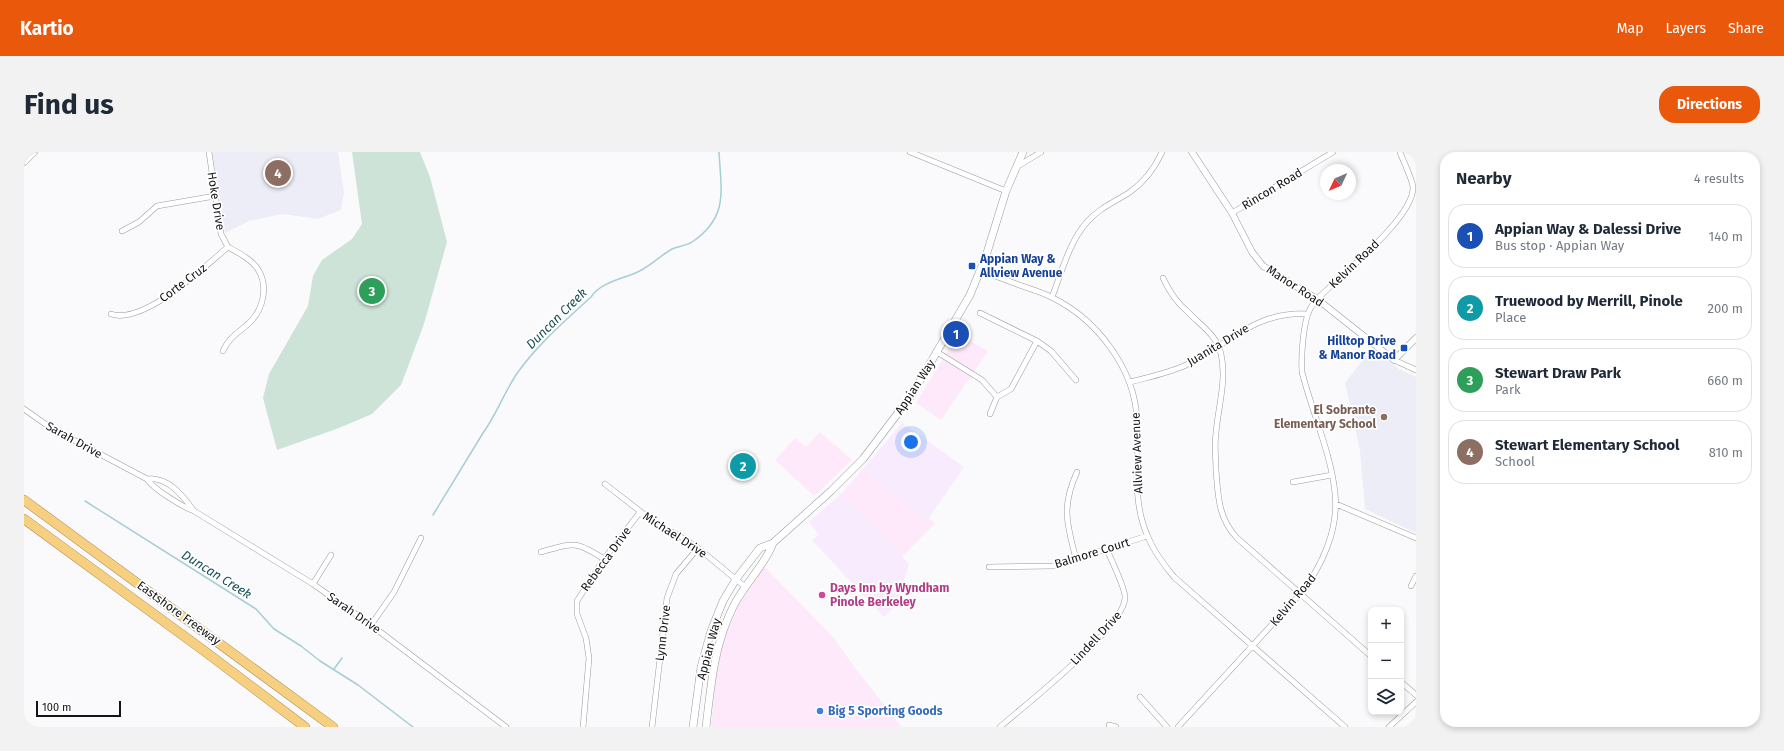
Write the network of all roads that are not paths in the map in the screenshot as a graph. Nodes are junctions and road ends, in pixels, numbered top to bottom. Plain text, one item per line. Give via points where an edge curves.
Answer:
1 (35, 152) edge
2 (209, 152) edge
3 (910, 152) edge
4 (1023, 152) edge
5 (1041, 152) edge
6 (1162, 152) edge
7 (1192, 152) edge
8 (1332, 152) edge
9 (1400, 152) edge
10 (24, 163) edge
11 (1017, 167) junction
12 (1414, 187) edge
13 (1006, 191) junction
14 (215, 196) junction
15 (1232, 213) junction
16 (122, 231) dead end
17 (228, 247) junction
18 (980, 272) junction
19 (1163, 278) dead end
20 (1052, 297) junction
21 (1317, 299) junction
22 (980, 313) dead end
23 (112, 314) dead end
24 (1307, 314) junction
25 (1416, 338) edge
26 (1037, 341) junction
27 (1218, 344) junction
28 (223, 351) dead end
29 (937, 352) junction
30 (1394, 360) junction
31 (1416, 370) edge
32 (1076, 380) dead end
33 (1130, 382) junction
34 (997, 397) junction
35 (24, 409) edge
36 (990, 414) dead end
37 (1077, 472) dead end
38 (1332, 475) junction
39 (148, 479) junction
40 (1293, 482) dead end
41 (605, 484) dead end
42 (24, 500) edge
43 (1336, 504) junction
44 (194, 511) junction
45 (640, 512) junction
46 (24, 519) edge
47 (1147, 536) junction
48 (421, 538) dead end
49 (1416, 538) edge
50 (773, 543) junction
51 (698, 548) junction
52 (1107, 550) junction
53 (541, 552) dead end
54 (331, 555) dead end
55 (1076, 559) junction
56 (604, 560) junction
57 (989, 567) dead end
58 (1416, 576) edge
59 (736, 579) junction
60 (313, 584) junction
61 (744, 586) junction
62 (1411, 586) dead end
63 (1300, 594) junction
64 (371, 625) junction
65 (1252, 646) junction
66 (1368, 653) edge
67 (1404, 685) edge
68 (1416, 695) edge
69 (1140, 697) dead end
70 (1416, 702) edge
71 (1110, 725) dead end
72 (305, 727) edge
73 (333, 727) edge
74 (506, 727) edge
75 (582, 727) edge
76 (652, 727) edge
77 (693, 727) edge
78 (706, 727) edge
79 (1000, 727) edge
80 (1116, 727) edge
81 (1167, 727) edge
82 (1178, 727) edge
83 (1345, 727) edge
84 (1389, 727) edge

1 - 10 street
2 - 14 street, Hoke Drive
3 - 13 street
4 - 11 main road, Appian Way
5 - 11 street
6 - 20 street via 1144,180 1130,192 1105,206 1087,222 1075,238
7 - 15 street, Manor Road
8 - 15 street, Rincon Road
9 - 12 street, Kelvin Road
11 - 13 main road, Appian Way
12 - 21 street, Kelvin Road via 1408,204 1391,228
13 - 18 main road, Appian Way
14 - 16 street via 157,206
14 - 17 street, Hoke Drive via 220,234
15 - 21 street, Manor Road via 1252,252 1263,266
17 - 23 street, Corte Cruz via 164,299 120,317
17 - 28 street via 245,257 259,271 264,295 259,309 251,320 227,342
18 - 20 street, Allview Avenue
18 - 29 main road, Appian Way via 970,296
19 - 27 street via 1177,301
20 - 33 street, Allview Avenue via 1096,332 1121,363
21 - 24 street, Kelvin Road
21 - 30 street, Manor Road
22 - 26 street
24 - 27 street, Juanita Drive via 1293,314 1258,322
24 - 38 street, Kelvin Road via 1302,372
25 - 30 street
26 - 32 street via 1051,352
26 - 34 street via 1011,389
27 - 33 street, Juanita Drive via 1206,354 1184,365
27 - 63 street via 1223,369 1215,444 1220,511 1230,530
29 - 34 street via 982,380
29 - 50 main road, Appian Way via 911,396 863,459
30 - 31 street, Manor Road
33 - 47 street, Allview Avenue via 1137,420 1137,488
34 - 36 street
35 - 39 street, Sarah Drive via 50,428
37 - 55 street via 1068,490 1066,502 1067,525
38 - 40 street
38 - 43 street, Kelvin Road
39 - 44 street, Sarah Drive via 151,486
39 - 44 street, Sarah Drive via 156,478 166,483 184,497
41 - 45 street, Michael Drive
42 - 73 highway, Eastshore Freeway
43 - 49 street
43 - 63 street, Kelvin Road via 1331,534 1322,561
44 - 60 street, Sarah Drive
45 - 51 street, Michael Drive
45 - 56 street, Rebecca Drive
46 - 72 highway, Eastshore Freeway
47 - 52 street, Balmore Court
47 - 65 street, Allview Avenue via 1174,577
48 - 64 street via 394,592
50 - 59 main road, Appian Way via 760,548
50 - 61 main road, Appian Way via 770,554
51 - 59 street, Michael Drive
51 - 76 street, Lynn Drive via 676,574 667,598
52 - 55 street, Balmore Court
52 - 79 street, Lindell Drive via 1126,597 1123,608 1098,638
53 - 56 street via 570,544 584,547
54 - 60 street
55 - 57 street, Balmore Court via 1053,566
56 - 75 street, Rebecca Drive via 577,602 577,614 586,638 589,658
58 - 62 street
59 - 61 street, Michael Drive
59 - 77 main road, Appian Way via 723,601 711,631 701,666
60 - 64 street, Sarah Drive
61 - 78 main road, Appian Way via 718,644 710,682
63 - 65 street, Kelvin Road
63 - 66 street
64 - 74 street, Sarah Drive
65 - 82 street, Kelvin Road
65 - 83 street, Allview Avenue
67 - 68 street
69 - 81 street
70 - 84 street
71 - 80 street

